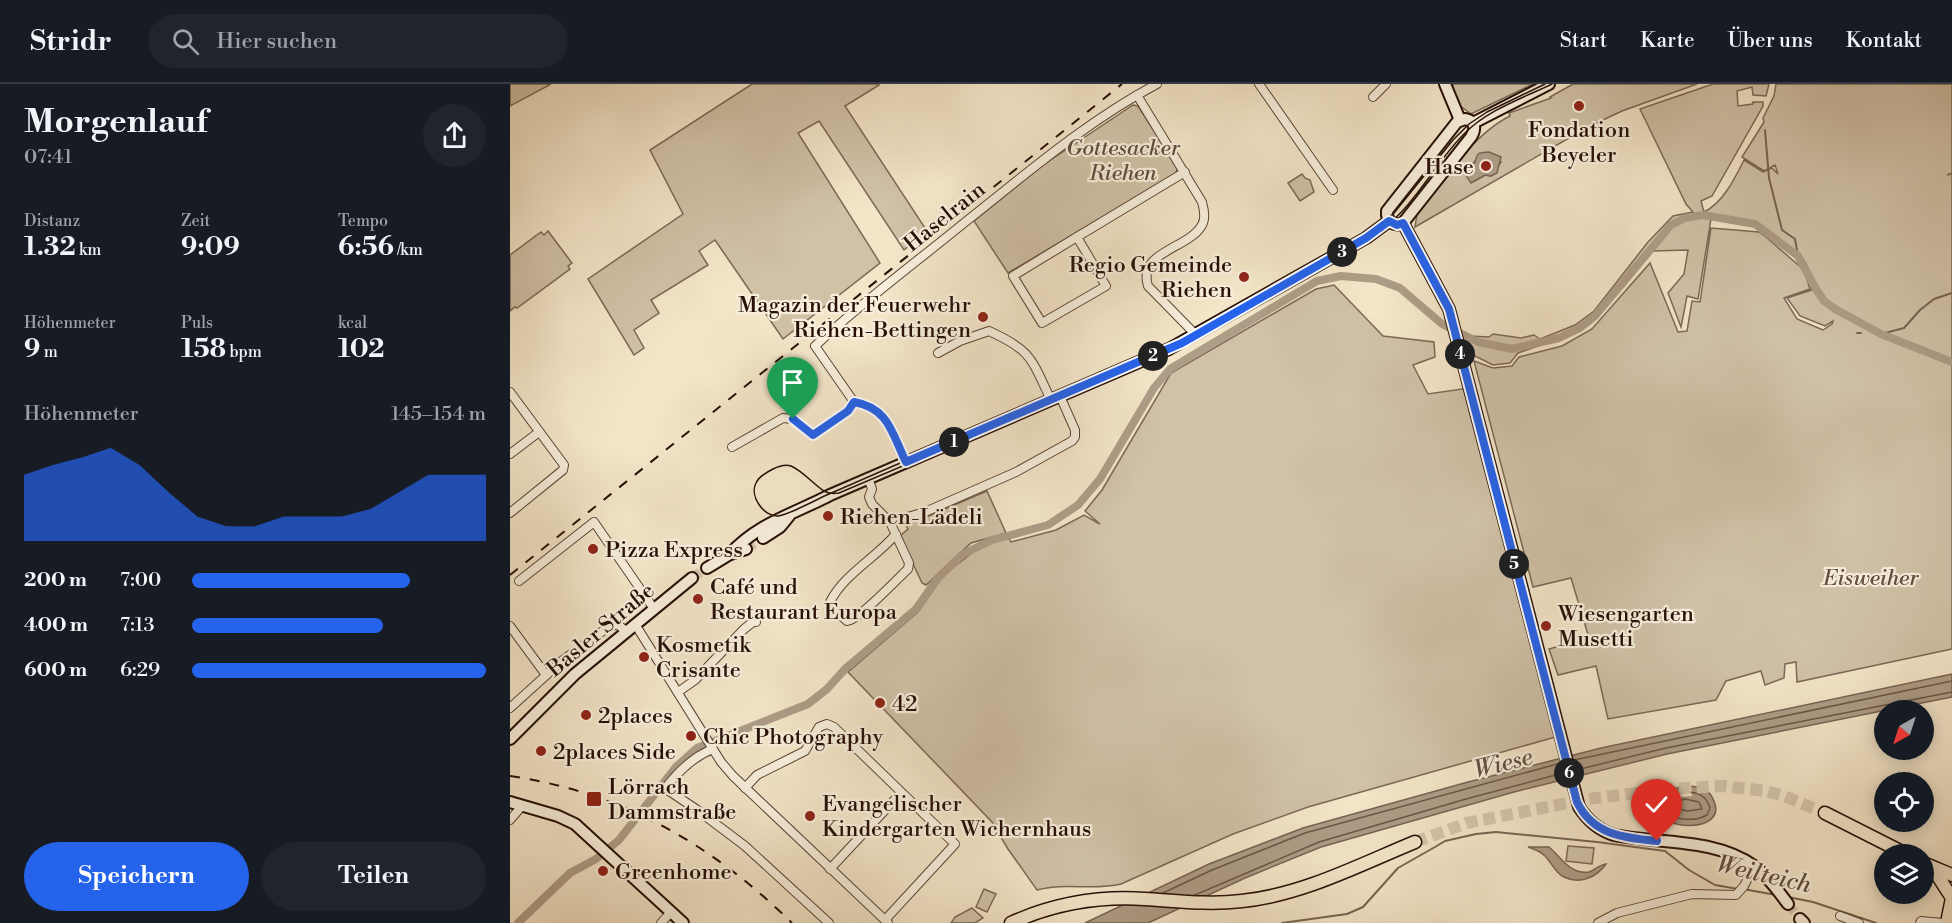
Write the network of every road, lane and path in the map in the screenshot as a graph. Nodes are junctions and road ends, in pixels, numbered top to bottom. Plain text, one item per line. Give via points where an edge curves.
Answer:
1 (1157, 84) edge
2 (1259, 84) edge
3 (1386, 84) edge
4 (1445, 84) edge
5 (1549, 84) edge
6 (1137, 95) junction
7 (1373, 97) dead end
8 (1460, 120) junction
9 (1473, 123) junction
10 (1185, 172) junction
11 (1333, 190) dead end
12 (1389, 221) junction
13 (1403, 223) junction
14 (1077, 237) junction
15 (1196, 335) junction
16 (938, 353) dead end
17 (510, 392) edge
18 (1055, 398) junction
19 (854, 402) junction
20 (539, 432) junction
21 (732, 447) dead end
22 (510, 454) edge
23 (906, 462) junction
24 (868, 478) junction
25 (510, 513) edge
26 (789, 516) junction
27 (891, 522) junction
28 (896, 534) junction
29 (763, 538) tunnel mouth
30 (707, 568) tunnel mouth
31 (692, 578) tunnel mouth
32 (519, 581) dead end
33 (654, 609) junction
34 (756, 622) dead end
35 (635, 624) junction
36 (510, 626) edge
37 (626, 631) junction
38 (546, 675) junction
39 (678, 692) junction
40 (510, 708) edge
41 (510, 739) edge
42 (712, 748) junction
43 (746, 788) junction
44 (901, 793) junction
45 (510, 802) edge
46 (522, 806) junction
47 (1825, 813) tunnel mouth
48 (510, 820) edge
49 (1415, 842) tunnel mouth
50 (1886, 844) edge
51 (1754, 866) junction
52 (1934, 868) edge
53 (830, 869) junction
54 (1934, 873) edge
55 (1952, 875) edge
56 (1784, 898) tunnel mouth
57 (1952, 898) edge
58 (671, 912) junction
59 (1840, 916) dead end
60 (1948, 918) edge
61 (1016, 921) edge
62 (886, 922) edge
63 (661, 923) edge
64 (683, 923) edge
65 (829, 923) edge
66 (1598, 923) edge
67 (1859, 923) edge
68 (1920, 923) edge

1 - 6 street, Haselrain
2 - 11 street
3 - 7 street
4 - 8 main road
5 - 9 main road
6 - 10 street
6 - 19 street, Haselrain via 1052,153 848,315 815,346
8 - 9 main road
8 - 12 main road via 1387,211
9 - 13 main road via 1470,137
10 - 14 street
10 - 15 street via 1202,202 1203,223 1148,264 1145,275 1148,286
12 - 13 main road
12 - 15 main road
13 - 51 main road via 1445,300 1579,807 1587,819 1608,833 1722,850
14 - 14 street via 1013,276 1042,324 1106,286
15 - 18 main road
16 - 18 street via 989,331 1027,353
17 - 20 street
18 - 23 main road
18 - 27 street via 1075,430 1072,441 1016,472 925,512
19 - 21 street via 848,411 813,435 793,419 783,418
19 - 23 street via 873,407 884,417
20 - 22 street
20 - 25 street via 564,465 563,470
23 - 24 main road
24 - 26 main road
24 - 27 street via 872,504
26 - 29 main road
26 - 30 main road via 771,522 744,548
27 - 28 street
28 - 28 street via 908,569 853,620 847,621 830,602 844,583
31 - 33 main road, Basler Straße
32 - 33 street via 594,522
33 - 35 main road, Basler Straße
34 - 39 street
35 - 37 main road, Basler Straße
35 - 39 street
36 - 38 street
37 - 38 street via 617,624 607,628
37 - 41 main road, Basler Straße via 575,674
38 - 40 street
39 - 42 street
42 - 43 street
42 - 65 street via 679,772 667,786 669,791 745,846
43 - 44 street via 757,775 806,751 815,731 827,724
43 - 53 street
44 - 53 street
44 - 62 street via 955,845
45 - 46 main road
46 - 48 street
46 - 58 main road via 570,821
47 - 50 main road
49 - 61 main road via 1272,896 1202,903 1116,898 1083,901
51 - 56 main road
51 - 66 street via 1736,895 1692,894 1617,913
52 - 55 main road
53 - 62 street
54 - 57 main road
57 - 60 main road
58 - 63 street
58 - 64 main road
59 - 67 street
60 - 68 street

